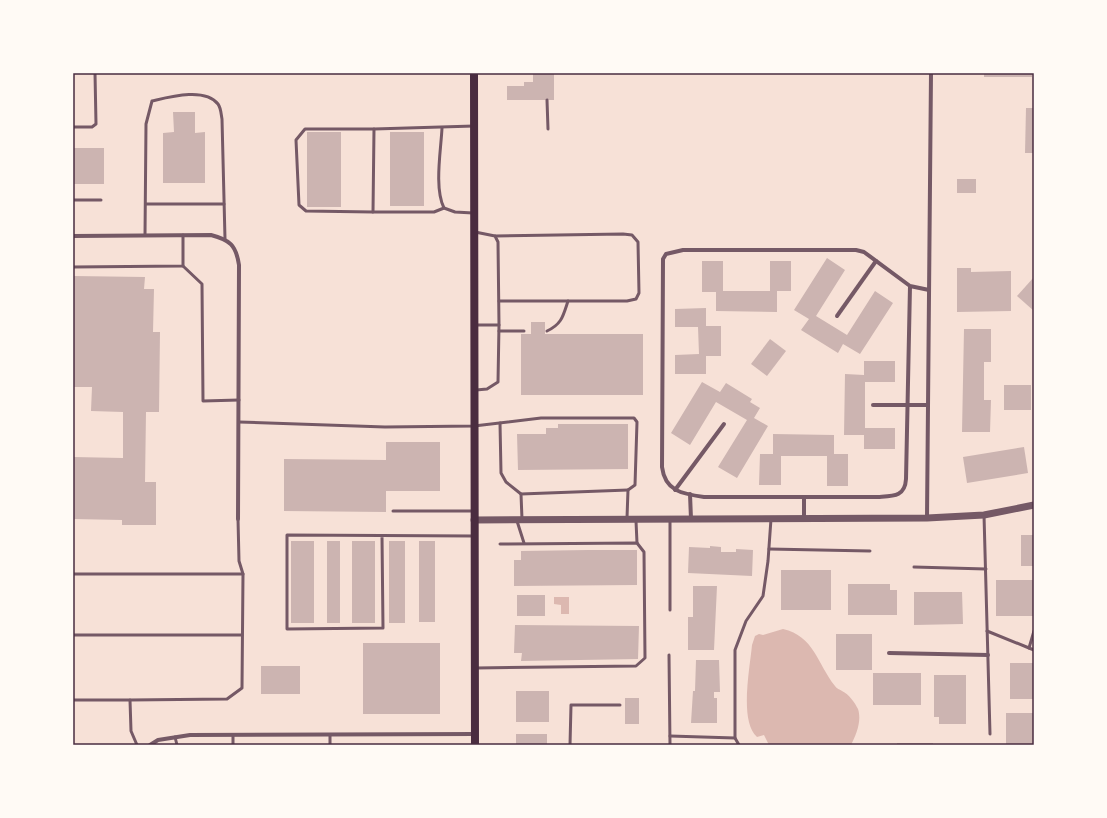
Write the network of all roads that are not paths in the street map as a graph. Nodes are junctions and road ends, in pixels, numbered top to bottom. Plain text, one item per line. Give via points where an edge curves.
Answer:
1 (95, 73) edge
2 (474, 73) edge
3 (931, 73) edge
4 (547, 100) dead end
5 (474, 126) junction
6 (73, 127) edge
7 (374, 128) junction
8 (442, 128) junction
9 (548, 129) dead end
10 (73, 200) edge
11 (102, 200) dead end
12 (146, 204) junction
13 (224, 204) junction
14 (444, 208) junction
15 (373, 212) junction
16 (474, 213) junction
17 (474, 232) junction
18 (145, 235) junction
19 (183, 235) junction
20 (73, 236) edge
21 (495, 236) junction
22 (225, 239) junction
23 (876, 261) junction
24 (183, 266) junction
25 (73, 267) edge
26 (910, 286) junction
27 (929, 290) junction
28 (499, 301) junction
29 (568, 301) junction
30 (837, 316) dead end
31 (499, 324) junction
32 (474, 325) junction
33 (499, 331) junction
34 (524, 331) dead end
35 (547, 331) dead end
36 (474, 391) junction
37 (239, 400) junction
38 (873, 405) dead end
39 (908, 405) junction
40 (928, 405) junction
41 (239, 422) junction
42 (500, 423) junction
43 (724, 424) dead end
44 (474, 426) junction
45 (628, 490) junction
46 (676, 490) junction
47 (521, 494) junction
48 (690, 494) junction
49 (804, 497) junction
50 (1034, 505) edge
51 (394, 511) dead end
52 (474, 511) junction
53 (984, 515) junction
54 (927, 518) junction
55 (238, 519) joint
56 (670, 519) junction
57 (804, 519) junction
58 (474, 520) junction
59 (519, 520) junction
60 (627, 520) junction
61 (636, 520) junction
62 (691, 520) junction
63 (771, 520) junction
64 (382, 536) junction
65 (474, 536) junction
66 (636, 543) junction
67 (500, 544) dead end
68 (524, 544) junction
69 (769, 549) junction
70 (870, 551) dead end
71 (914, 567) dead end
72 (986, 569) junction
73 (73, 574) edge
74 (243, 574) junction
75 (670, 610) dead end
76 (987, 631) junction
77 (1034, 631) edge
78 (73, 635) edge
79 (242, 635) junction
80 (1029, 648) junction
81 (1034, 650) edge
82 (889, 653) dead end
83 (669, 655) dead end
84 (988, 655) junction
85 (475, 668) junction
86 (73, 700) edge
87 (130, 700) junction
88 (620, 705) dead end
89 (233, 734) junction
90 (330, 734) junction
91 (475, 734) junction
92 (990, 734) dead end
93 (670, 736) junction
94 (175, 737) junction
95 (735, 738) junction
96 (137, 745) edge
97 (150, 745) edge
98 (177, 745) edge
99 (234, 745) edge
100 (330, 745) edge
101 (475, 745) edge
102 (570, 745) edge
103 (670, 745) edge
104 (739, 745) edge

1 - 6 lane via 96,124 92,127
2 - 5 main road
3 - 27 street
4 - 9 lane
5 - 8 lane
5 - 16 main road
7 - 8 lane
7 - 15 lane
7 - 15 lane via 305,129 296,140 299,204 306,211
8 - 14 lane via 439,171 441,202
10 - 11 lane
12 - 13 lane
12 - 13 lane via 146,124 152,101 179,94 210,97 219,105 222,119
12 - 18 lane
13 - 22 lane
14 - 15 lane via 434,212
14 - 16 lane via 455,212
16 - 17 main road
17 - 21 lane
17 - 32 main road
18 - 19 street
18 - 20 street
19 - 22 street via 212,235
19 - 24 lane
21 - 28 lane via 498,242
21 - 29 lane via 632,235 638,242 639,293 636,299
22 - 37 street via 238,254 239,265
23 - 26 street
23 - 30 street
23 - 46 street via 864,252 846,249 683,250 666,254 663,259 662,467 666,483
24 - 25 lane
24 - 37 lane via 202,284 203,401
26 - 27 street
26 - 39 street
27 - 40 street
28 - 29 lane
28 - 31 lane
29 - 35 lane via 563,317 556,327
31 - 32 lane
31 - 33 lane
32 - 36 main road
33 - 34 lane
33 - 36 lane via 498,382 487,389
36 - 44 main road
37 - 41 street
38 - 39 street
39 - 40 street
39 - 49 street via 906,487 902,491 896,496
40 - 54 street
41 - 44 lane via 385,427
41 - 55 street
42 - 44 lane
42 - 45 lane via 541,418 634,418 635,485
42 - 47 lane via 501,473 506,482
43 - 46 street
44 - 52 main road
45 - 47 lane
45 - 60 lane
46 - 48 street
47 - 59 lane
48 - 49 street
48 - 62 street
49 - 57 street
50 - 53 street
51 - 52 lane
52 - 58 main road
53 - 54 street
53 - 72 lane
54 - 57 street
55 - 74 lane via 239,561
56 - 61 street
56 - 62 street
56 - 75 lane
57 - 63 street
58 - 59 street
58 - 65 main road
59 - 60 street
59 - 68 lane
60 - 61 street
61 - 66 lane
62 - 63 street
63 - 69 lane
64 - 64 lane via 287,535 287,629 383,628
64 - 65 lane
65 - 85 main road
66 - 68 lane
66 - 85 lane via 644,552 645,658 636,666
67 - 68 lane
69 - 70 lane
69 - 95 lane via 763,596 746,621 735,650
71 - 72 lane
72 - 76 lane
73 - 74 lane
74 - 79 lane
76 - 80 lane
76 - 84 lane
77 - 80 lane
78 - 79 lane
79 - 87 lane via 242,688 227,699
80 - 81 lane
82 - 84 street
83 - 93 lane
84 - 92 lane
85 - 91 main road
86 - 87 lane
87 - 96 lane via 131,731
88 - 102 lane via 571,706
89 - 90 street
89 - 94 street
89 - 99 lane
90 - 91 street
90 - 100 lane
91 - 101 main road
93 - 95 lane
93 - 103 lane
94 - 97 street via 158,740
94 - 98 lane
95 - 104 lane

